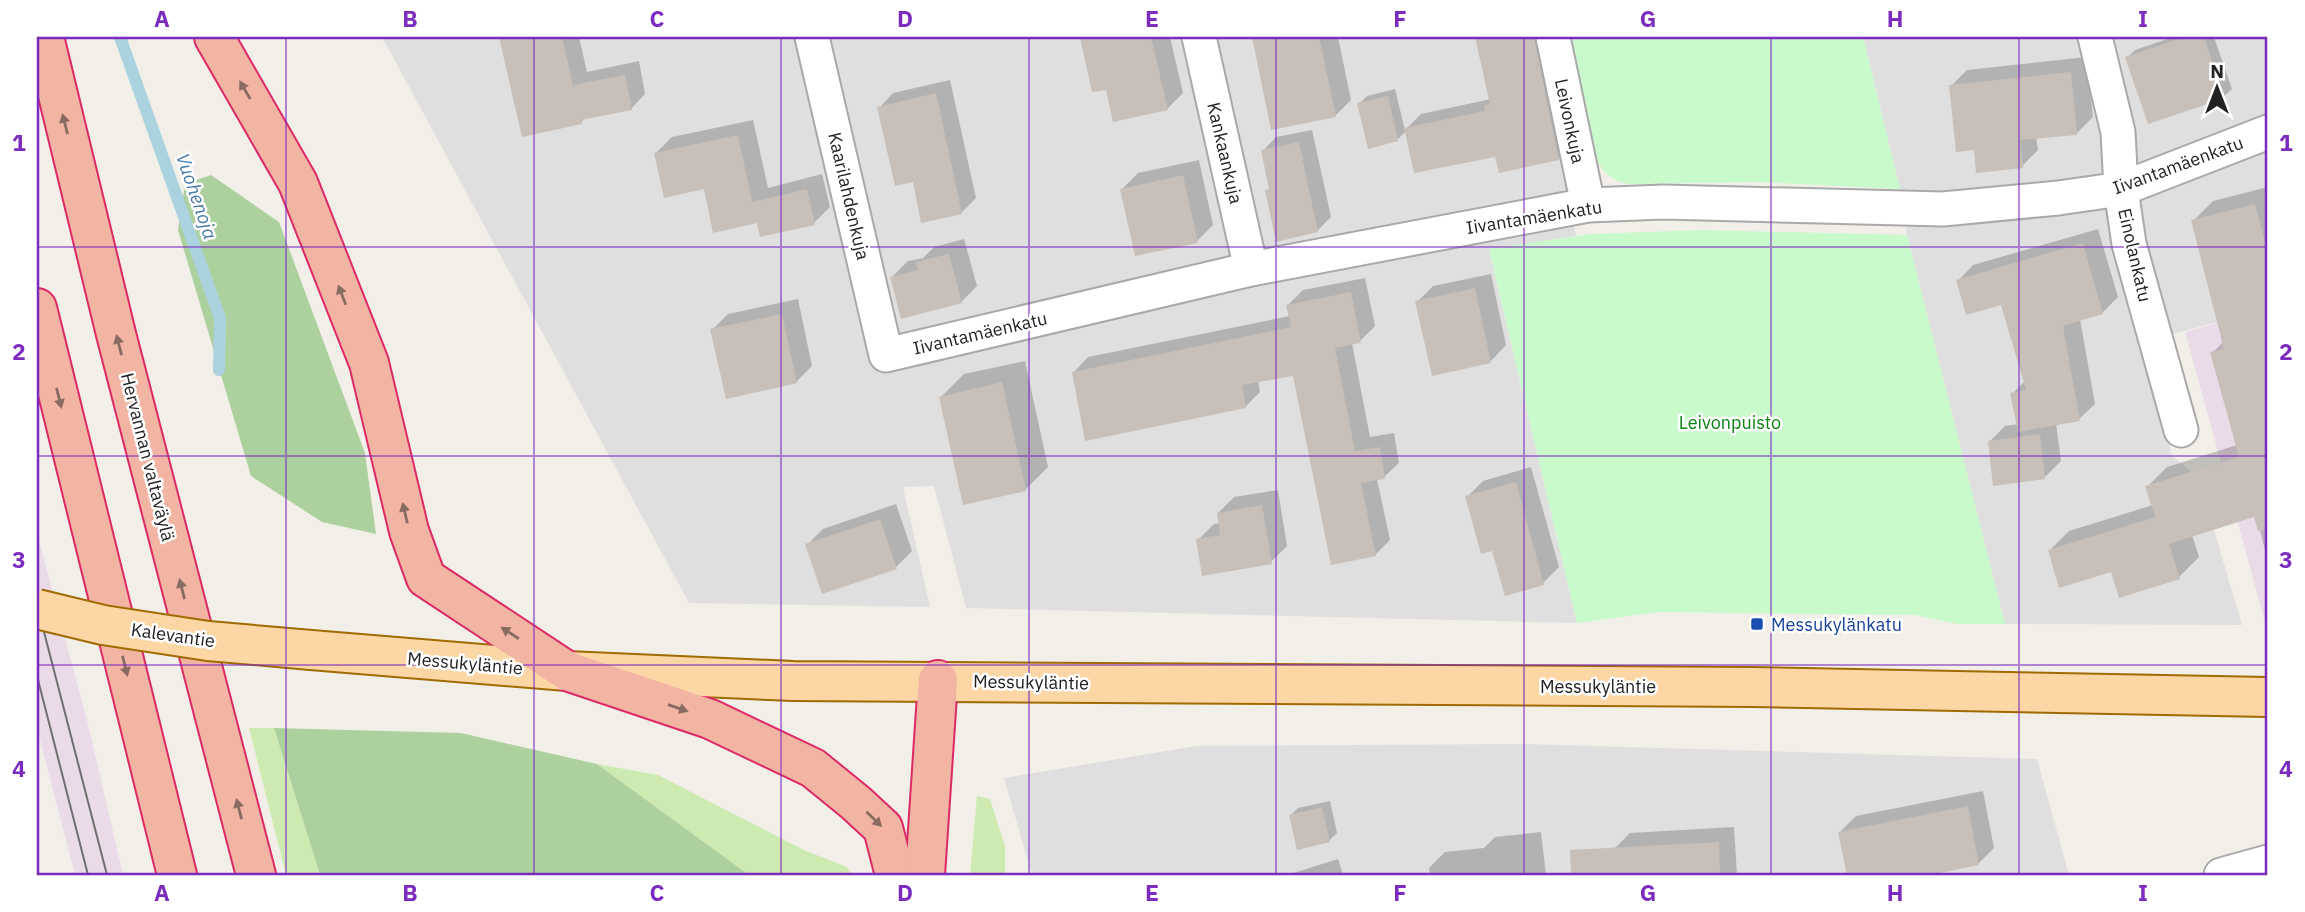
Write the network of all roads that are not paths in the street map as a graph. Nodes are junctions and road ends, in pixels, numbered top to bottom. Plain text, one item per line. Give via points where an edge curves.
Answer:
1 (44, 37) edge
2 (214, 37) edge
3 (812, 37) edge
4 (1199, 37) edge
5 (1553, 37) edge
6 (2095, 37) edge
7 (2268, 132) edge
8 (2122, 189) junction
9 (1588, 205) junction
10 (1251, 268) junction
11 (37, 308) edge
12 (886, 355) joint
13 (2181, 430) dead end
14 (37, 609) edge
15 (311, 650) joint
16 (567, 671) junction
17 (938, 680) junction
18 (2268, 697) edge
19 (2268, 862) edge
20 (177, 875) edge
21 (256, 875) edge
22 (895, 875) edge
23 (925, 875) edge
24 (2221, 875) edge

21 -> 1 highway, Hervannan valtaväylä
16 -> 2 highway via 426,578 409,531 369,363 298,183
3 - 12 street, Kaarilahdenkuja
4 - 10 street, Kankaankuja
5 - 9 street, Leivonkuja
6 - 8 street, Einolankatu via 2118,132
7 - 8 street, Iivantamäenkatu
8 - 9 street, Iivantamäenkatu via 1943,209 1663,202
8 - 13 street, Einolankatu via 2129,244
9 - 10 street, Iivantamäenkatu
10 - 12 street, Iivantamäenkatu
11 -> 20 highway
14 - 15 main road, Kalevantie, bridge via 103,625 208,641
15 - 16 main road, Messukyläntie
16 - 17 main road, Messukyläntie via 793,681
16 -> 22 highway via 710,719 813,768 883,828
17 - 18 main road, Messukyläntie
17 - 23 highway
19 - 24 street

